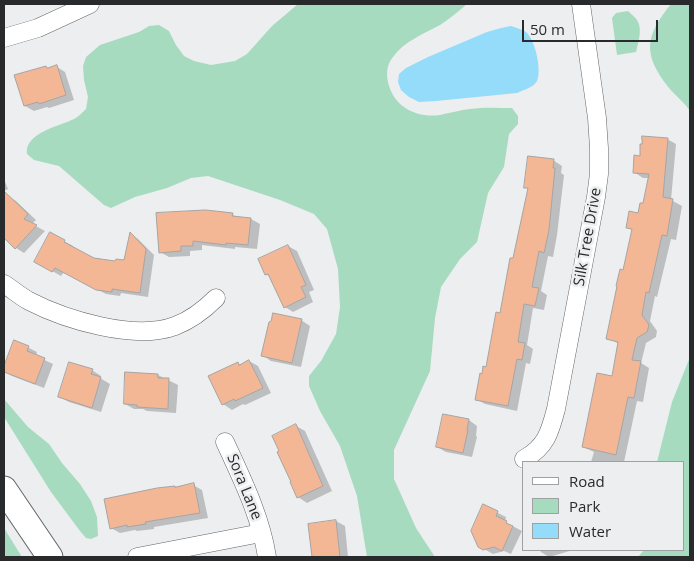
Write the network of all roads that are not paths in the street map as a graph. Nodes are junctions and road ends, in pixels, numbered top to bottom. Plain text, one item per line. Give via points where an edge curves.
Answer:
1 (90, 4) edge
2 (581, 4) edge
3 (4, 38) edge
4 (4, 284) edge
5 (216, 298) dead end
6 (225, 442) dead end
7 (524, 459) dead end
8 (4, 489) edge
9 (262, 533) junction
10 (50, 557) edge
11 (137, 557) edge
12 (267, 557) edge

1 - 3 street via 38,28
2 - 7 street, Silk Tree Drive via 597,118 599,174 556,410 543,444
4 - 5 street via 27,300 76,321 129,330 152,331 173,327 205,310
6 - 9 street, Sora Lane
8 - 10 main road
9 - 11 street, Sora Lane
9 - 12 street, Sora Lane

